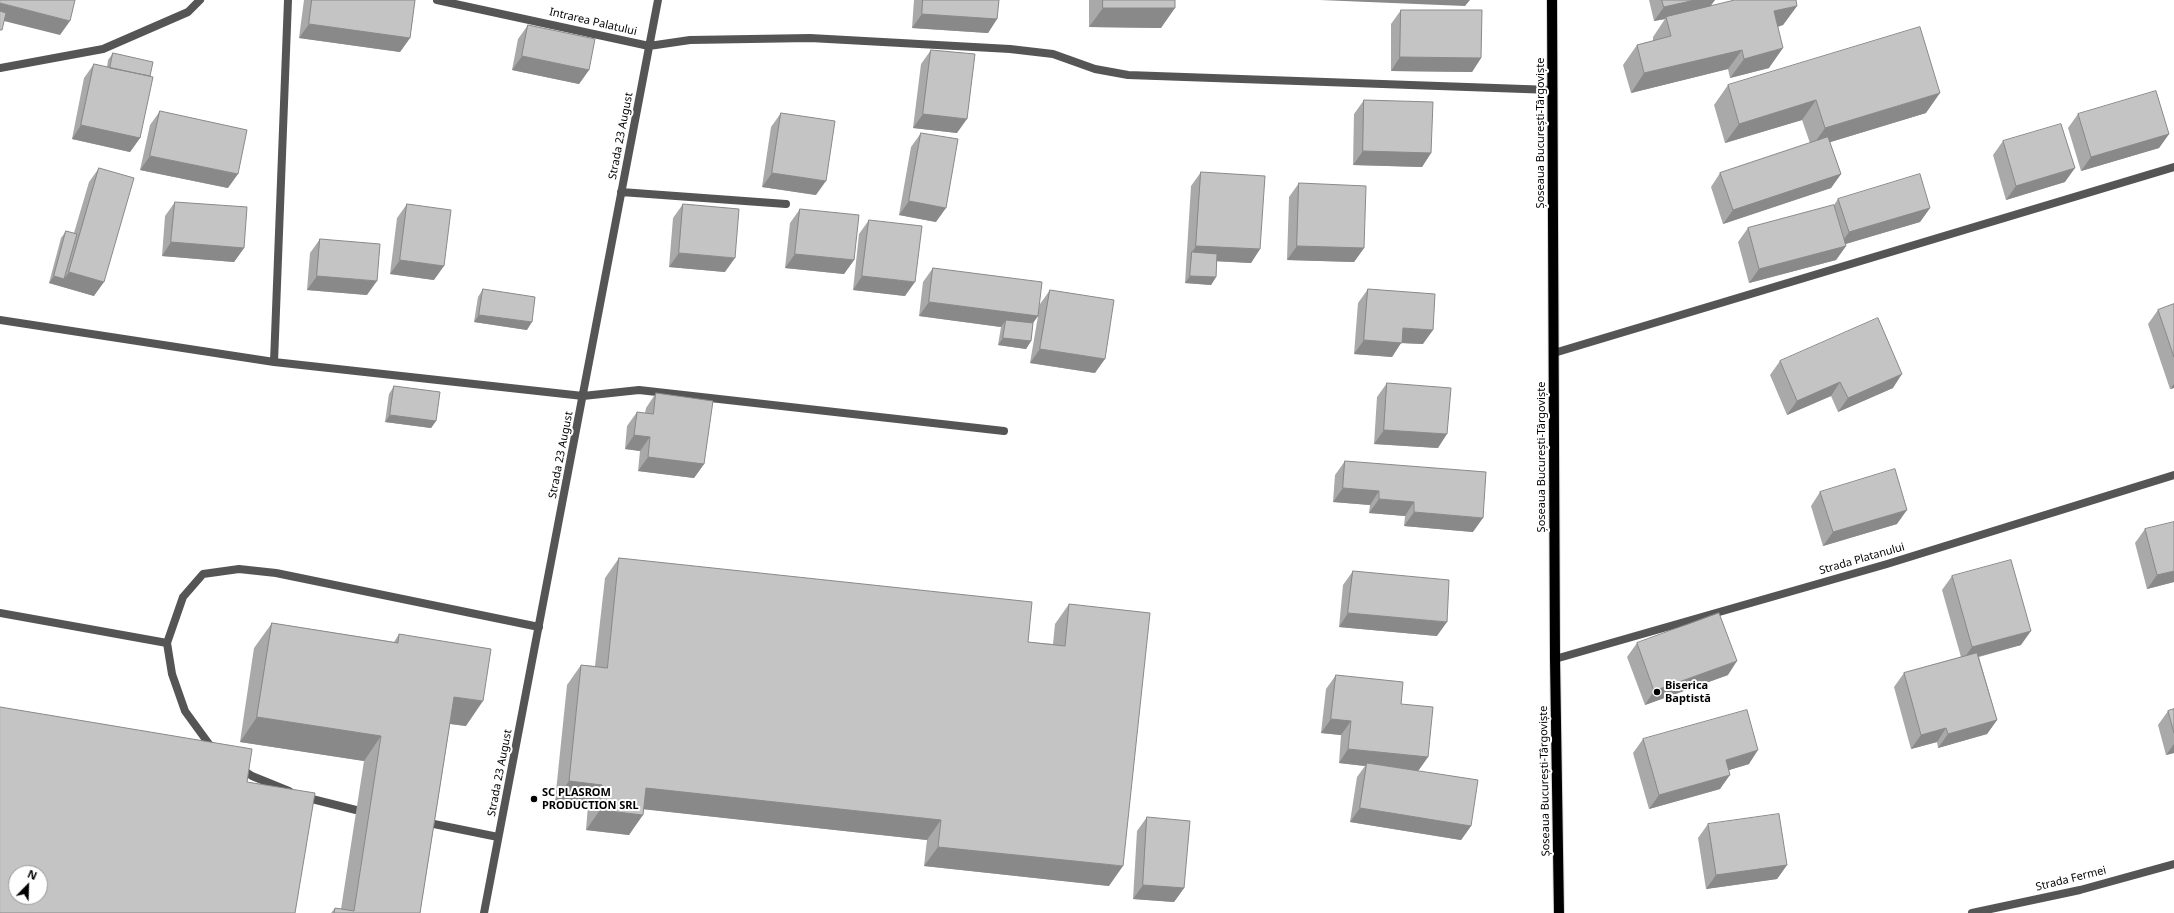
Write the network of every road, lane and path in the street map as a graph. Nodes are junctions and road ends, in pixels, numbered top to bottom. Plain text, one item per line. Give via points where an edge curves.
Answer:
1 (200, 0) edge
2 (288, 0) edge
3 (437, 0) edge
4 (658, 0) edge
5 (1552, 0) edge
6 (649, 46) junction
7 (0, 68) edge
8 (1552, 90) junction
9 (2174, 167) edge
10 (621, 192) junction
11 (786, 204) dead end
12 (0, 320) edge
13 (1554, 352) junction
14 (274, 362) junction
15 (583, 396) junction
16 (1004, 431) dead end
17 (2174, 475) edge
18 (0, 613) edge
19 (539, 627) junction
20 (167, 644) junction
21 (1555, 659) junction
22 (221, 754) edge
23 (233, 763) edge
24 (356, 810) dead end
25 (421, 822) edge
26 (498, 837) junction
27 (2174, 864) edge
28 (484, 913) edge
29 (1560, 913) edge
30 (1972, 913) edge

1 - 7 street via 188,12 103,49
2 - 14 street
3 - 6 street, Intrarea Palatului
4 - 6 street, Strada 23 August
5 - 8 main road, Șoseaua București-Târgoviște
6 - 8 street via 690,40 810,38 1010,49 1053,54 1095,69 1128,75
6 - 10 street, Strada 23 August
8 - 13 main road, Șoseaua București-Târgoviște
9 - 13 street
10 - 11 street
10 - 15 street, Strada 23 August
12 - 14 street
13 - 21 main road, Șoseaua București-Târgoviște
14 - 15 street
15 - 16 street via 639,390
15 - 19 street, Strada 23 August
17 - 21 street, Strada Platanului via 1887,564
18 - 20 street
19 - 20 street via 276,573 239,569 203,574 183,597
19 - 26 street, Strada 23 August
20 - 22 street via 172,674 185,711 209,744
21 - 29 main road, Șoseaua București-Târgoviște
23 - 24 street via 252,776 311,800
25 - 26 street
26 - 28 street, Strada 23 August
27 - 30 street, Strada Fermei via 2080,890

